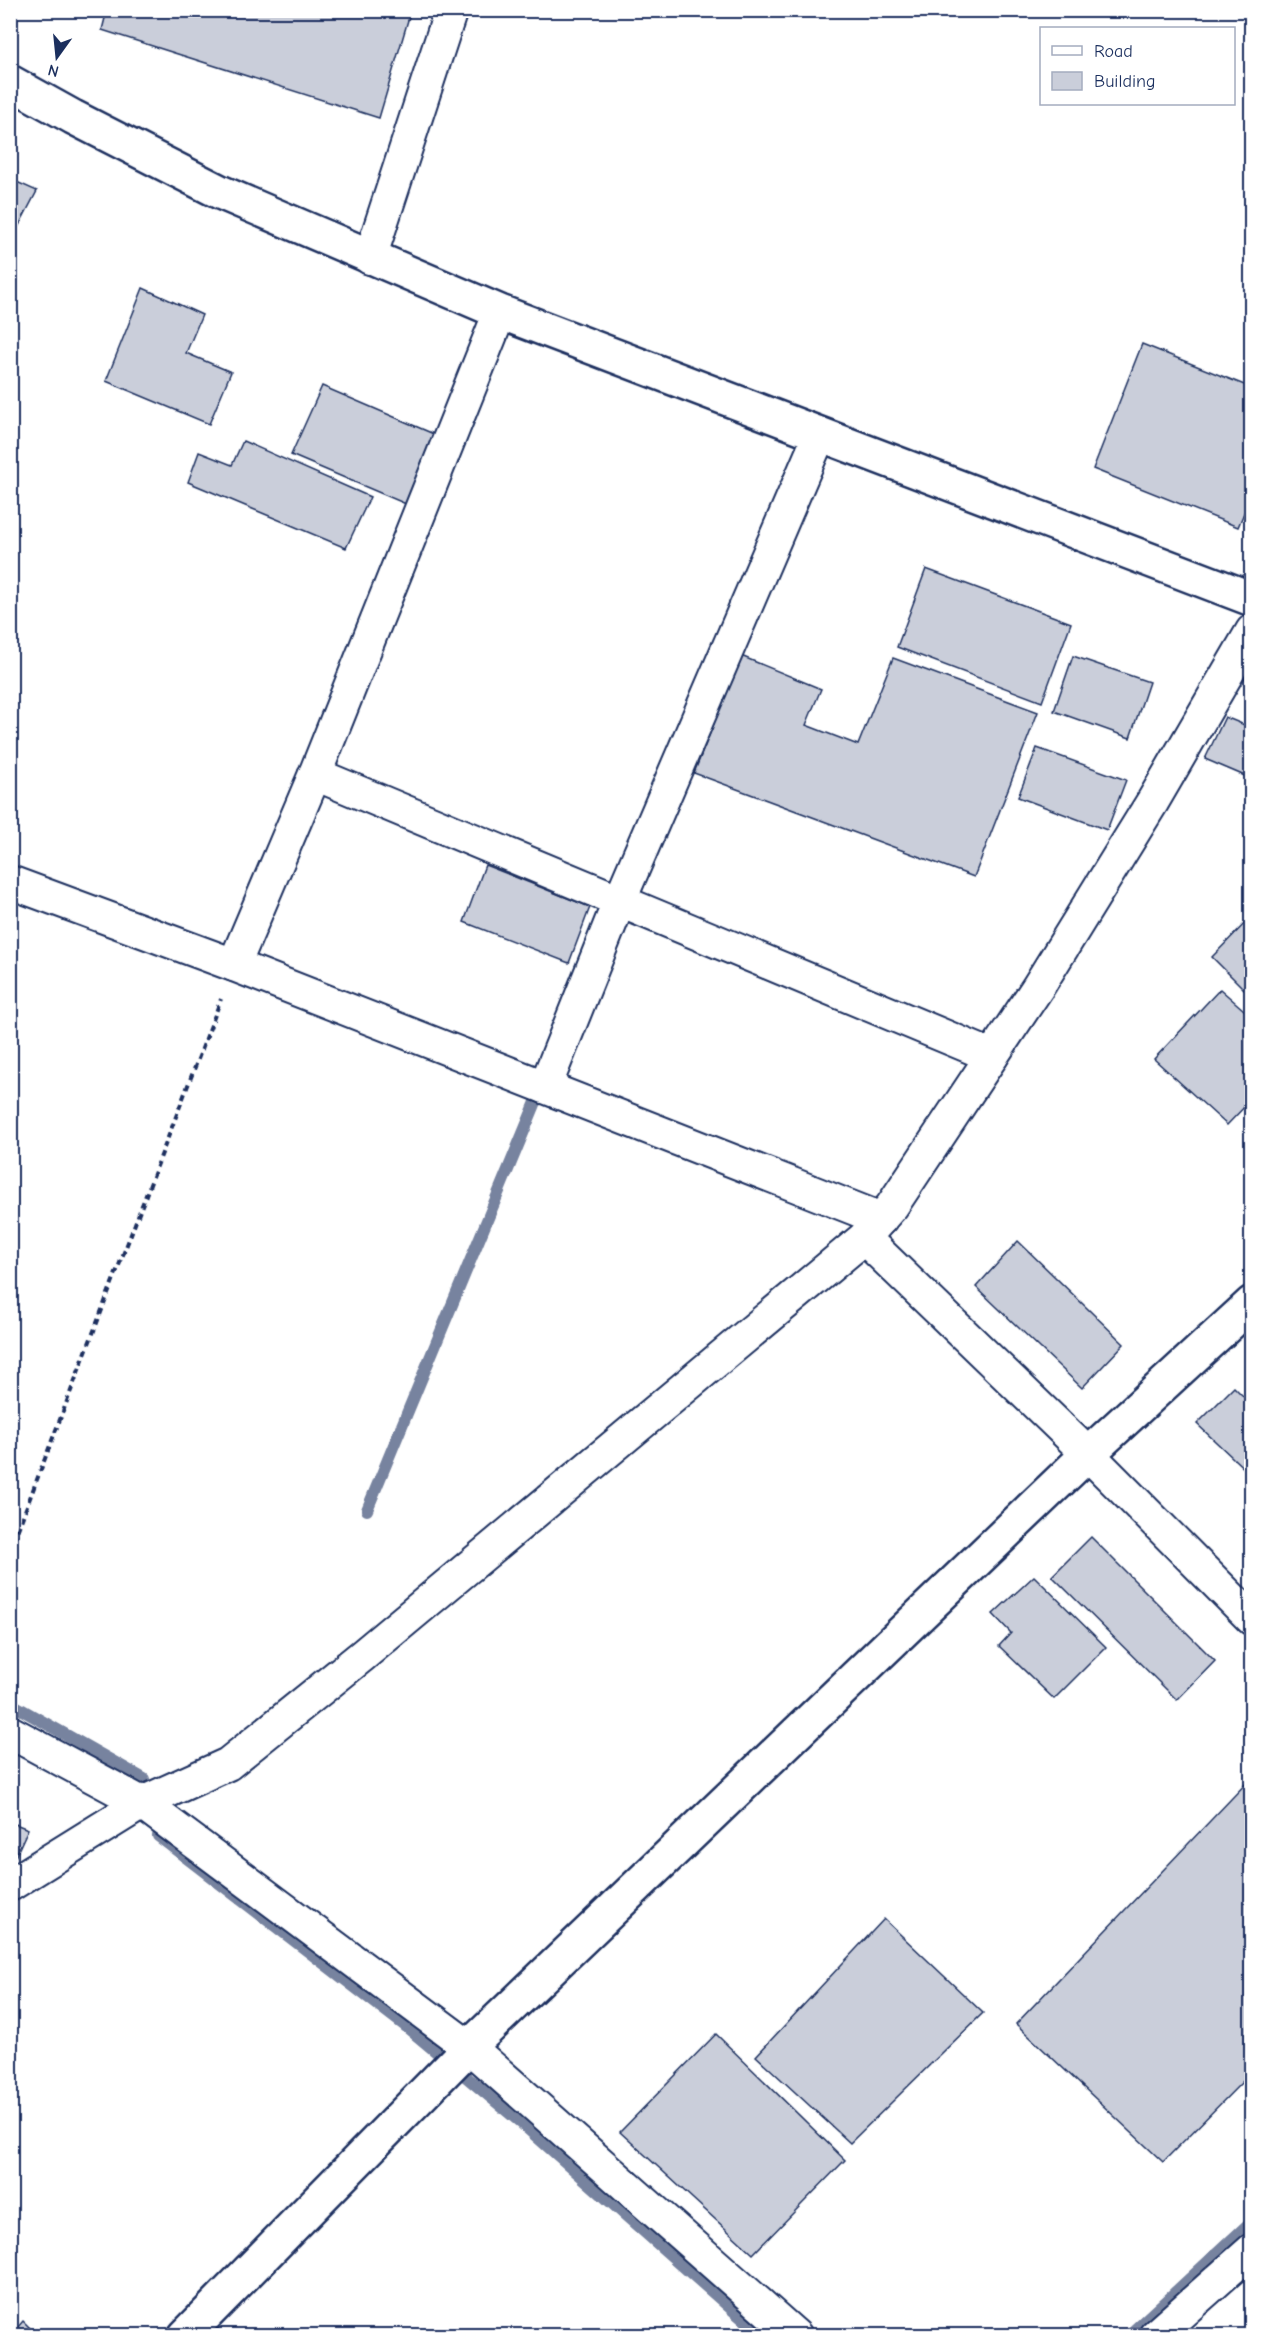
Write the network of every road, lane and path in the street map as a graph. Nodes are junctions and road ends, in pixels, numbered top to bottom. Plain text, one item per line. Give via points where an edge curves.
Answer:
1 (451, 10) edge
2 (10, 82) edge
3 (370, 258) junction
4 (500, 312) junction
5 (820, 434) junction
6 (1251, 599) edge
7 (1251, 631) edge
8 (315, 774) junction
9 (10, 882) edge
10 (619, 902) junction
11 (234, 965) junction
12 (992, 1056) junction
13 (545, 1087) junction
14 (873, 1228) junction
15 (1250, 1308) edge
16 (1088, 1454) junction
17 (10, 1550) edge
18 (1251, 1619) edge
19 (10, 1732) edge
20 (142, 1803) junction
21 (10, 1885) edge
22 (469, 2047) junction
23 (1251, 2250) edge
24 (185, 2336) edge
25 (796, 2336) edge
26 (1155, 2336) edge

1 - 3 street
2 - 3 street via 220,192
3 - 4 street
4 - 5 street
4 - 8 street
5 - 6 street
5 - 10 street
7 - 12 street via 1153,801
8 - 10 street
8 - 11 street
9 - 11 street
10 - 12 street
10 - 13 street
11 - 13 street
11 - 17 path
12 - 14 street
13 - 14 street
14 - 16 street
14 - 20 street via 228,1764
15 - 16 street
16 - 18 street
16 - 22 street
19 - 20 street
20 - 21 street
20 - 22 street
22 - 24 street
22 - 25 street
23 - 26 street

